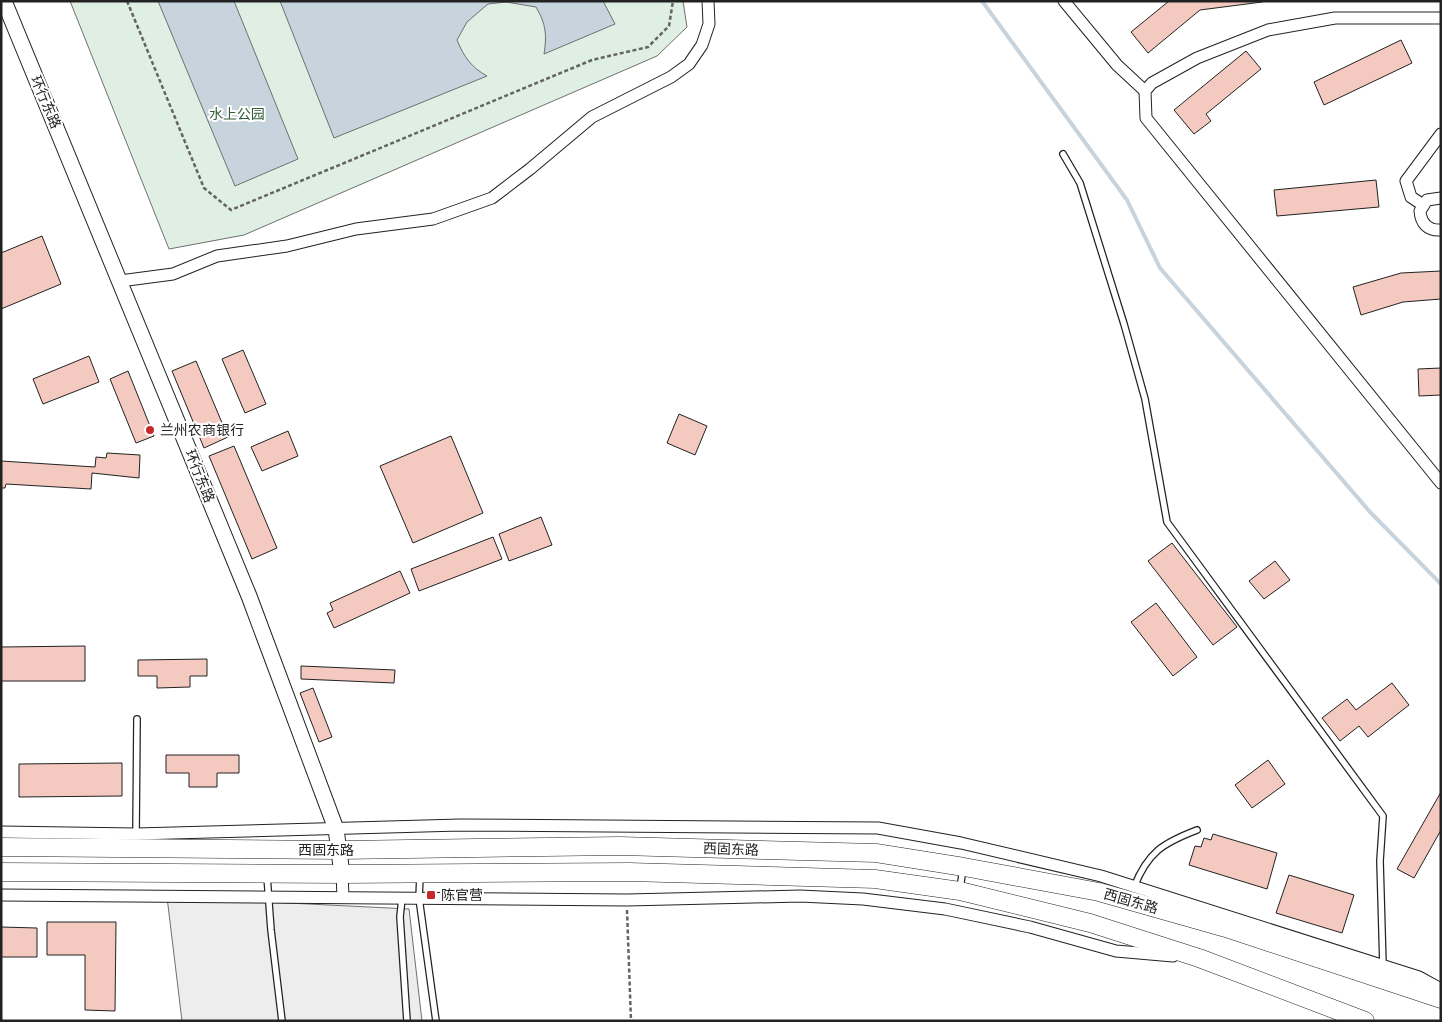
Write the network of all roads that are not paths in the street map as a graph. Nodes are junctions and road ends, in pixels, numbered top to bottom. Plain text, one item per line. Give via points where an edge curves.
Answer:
1 (4, 1) edge
2 (708, 1) edge
3 (1064, 1) edge
4 (1441, 18) edge
5 (1145, 90) junction
6 (1441, 134) edge
7 (1063, 154) dead end
8 (1441, 198) edge
9 (1423, 205) junction
10 (1441, 230) edge
11 (120, 281) junction
12 (1441, 483) edge
13 (137, 720) dead end
14 (336, 829) junction
15 (1197, 830) dead end
16 (1, 832) edge
17 (136, 834) junction
18 (1, 847) edge
19 (340, 850) junction
20 (964, 867) junction
21 (1, 872) edge
22 (420, 873) junction
23 (267, 874) junction
24 (342, 874) junction
25 (960, 891) junction
26 (1133, 894) junction
27 (1, 895) edge
28 (268, 897) junction
29 (343, 897) junction
30 (402, 898) junction
31 (420, 898) junction
32 (1199, 958) junction
33 (1383, 966) junction
34 (1441, 990) edge
35 (1441, 999) edge
36 (282, 1021) edge
37 (407, 1021) edge
38 (436, 1021) edge
39 (1365, 1021) edge

1 - 11 street, 环行东路
2 - 11 street via 709,24 702,45 689,64 671,77 592,117 492,198 433,219 356,229 287,246 216,256 173,274
3 - 5 street via 1117,65
4 - 5 street via 1335,18 1268,30 1197,58
5 - 12 street via 1146,118
6 - 9 street via 1406,181 1410,197
7 - 33 lane via 1080,183 1145,398 1167,522 1383,816 1380,862
8 - 9 street via 1434,198
9 - 10 street via 1420,211 1423,223 1434,230
11 - 14 street, 环行东路 via 249,596
13 - 17 lane
14 - 17 street
14 - 19 street, 环行东路
14 - 26 street via 460,825 878,828 1019,855
15 - 26 lane via 1157,850 1141,870
16 - 17 street
18 - 19 main road, 西固东路
19 - 20 main road, 西固东路 via 630,846 876,853
19 - 24 street, 环行东路
20 - 25 lane
20 - 26 main road, 西固东路 via 1098,892
21 - 23 main road, 西固东路
22 - 24 main road, 西固东路
22 - 25 main road, 西固东路 via 629,872 875,879
22 - 31 lane
23 - 24 main road, 西固东路
23 - 28 lane
24 - 29 street
25 - 32 main road, 西固东路 via 1090,923
26 - 33 street
26 - 35 main road, 西固东路
27 - 28 street
28 - 29 street
28 - 36 lane
29 - 30 street
30 - 31 street
30 - 37 lane via 400,917
31 - 32 street via 627,900 800,896 863,899 945,909 1030,927 1116,951
31 - 38 lane
32 - 39 main road, 西固东路
33 - 34 street via 1420,977

